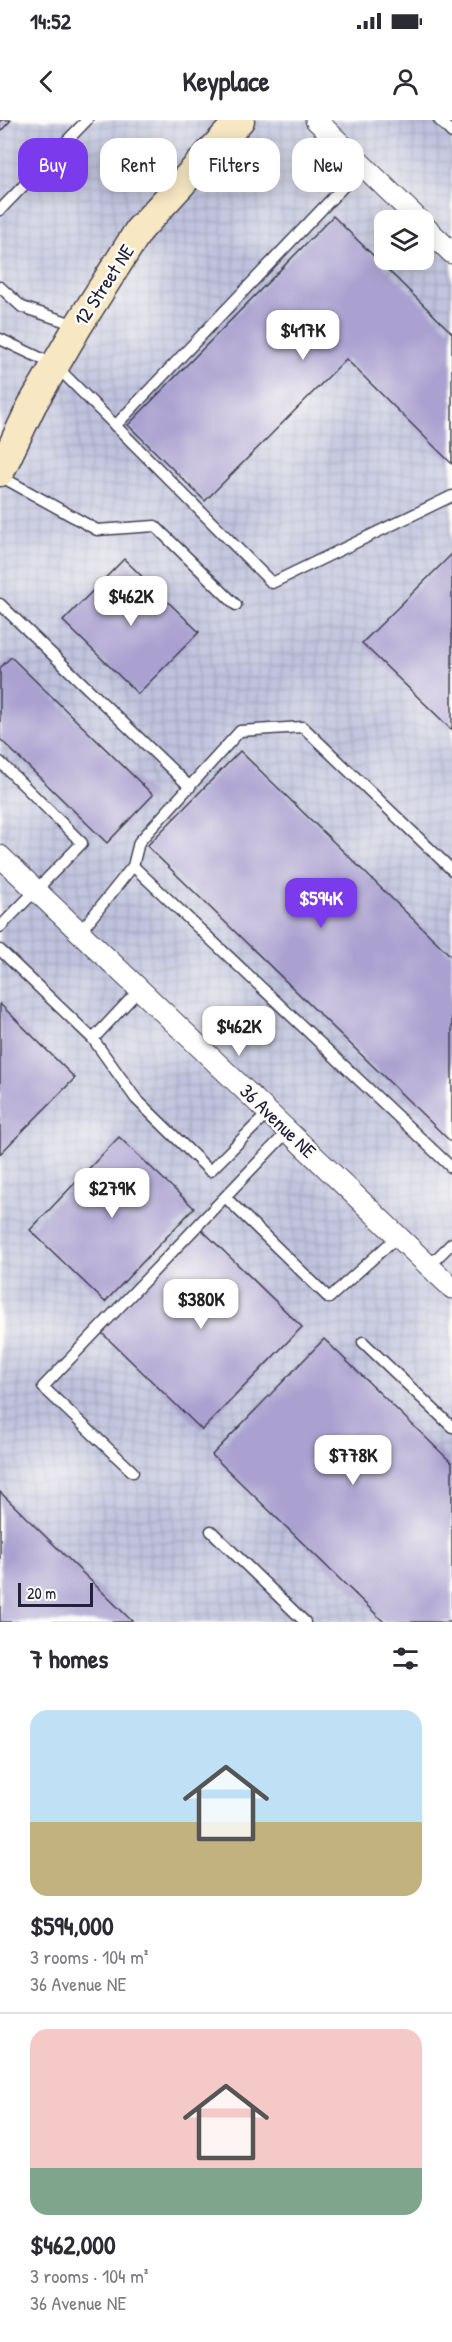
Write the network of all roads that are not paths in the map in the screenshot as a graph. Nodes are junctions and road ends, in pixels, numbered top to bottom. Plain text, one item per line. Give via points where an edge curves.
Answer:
1 (87, 120) edge
2 (240, 120) edge
3 (316, 120) edge
4 (439, 120) edge
5 (452, 133) edge
6 (334, 138) edge
7 (364, 167) edge
8 (338, 192) edge
9 (0, 210) edge
10 (409, 210) edge
11 (434, 236) edge
12 (452, 253) edge
13 (0, 287) edge
14 (78, 326) junction
15 (0, 339) edge
16 (55, 365) junction
17 (115, 426) junction
18 (0, 474) edge
19 (452, 496) edge
20 (0, 604) edge
21 (236, 605) dead end
22 (0, 762) edge
23 (190, 787) junction
24 (0, 856) edge
25 (133, 866) junction
26 (452, 870) edge
27 (36, 890) junction
28 (0, 927) edge
29 (80, 932) junction
30 (0, 950) edge
31 (140, 989) junction
32 (93, 1039) junction
33 (269, 1112) junction
34 (288, 1131) junction
35 (452, 1168) edge
36 (225, 1197) junction
37 (398, 1236) junction
38 (452, 1243) edge
39 (429, 1266) junction
40 (452, 1288) edge
41 (363, 1342) dead end
42 (452, 1427) edge
43 (133, 1472) dead end
44 (211, 1531) dead end
45 (305, 1622) edge

1 - 9 lane
2 - 14 street, 12 Street NE via 139,230
3 - 6 street
4 - 5 lane
7 - 10 street
8 - 17 lane
11 - 12 street
13 - 14 lane via 22,307
14 - 16 street, 12 Street NE
15 - 16 lane
16 - 17 lane
16 - 18 street, 12 Street NE
17 - 19 lane via 272,583
18 - 21 lane via 97,530 155,526
20 - 23 lane
22 - 27 lane via 82,843
23 - 25 lane via 139,842
23 - 26 lane via 240,730 303,727
24 - 27 street, 36 Avenue NE
25 - 29 lane
25 - 35 lane
27 - 28 lane
27 - 29 street, 36 Avenue NE
29 - 31 street, 36 Avenue NE
30 - 32 lane
31 - 32 lane
31 - 33 street, 36 Avenue NE
32 - 33 lane via 136,1098 210,1171
33 - 34 street, 36 Avenue NE
34 - 36 lane
34 - 37 street, 36 Avenue NE
36 - 37 lane via 329,1298
36 - 43 lane via 43,1387
37 - 39 street, 36 Avenue NE
38 - 39 lane
39 - 40 street, 36 Avenue NE
41 - 42 lane
44 - 45 lane

